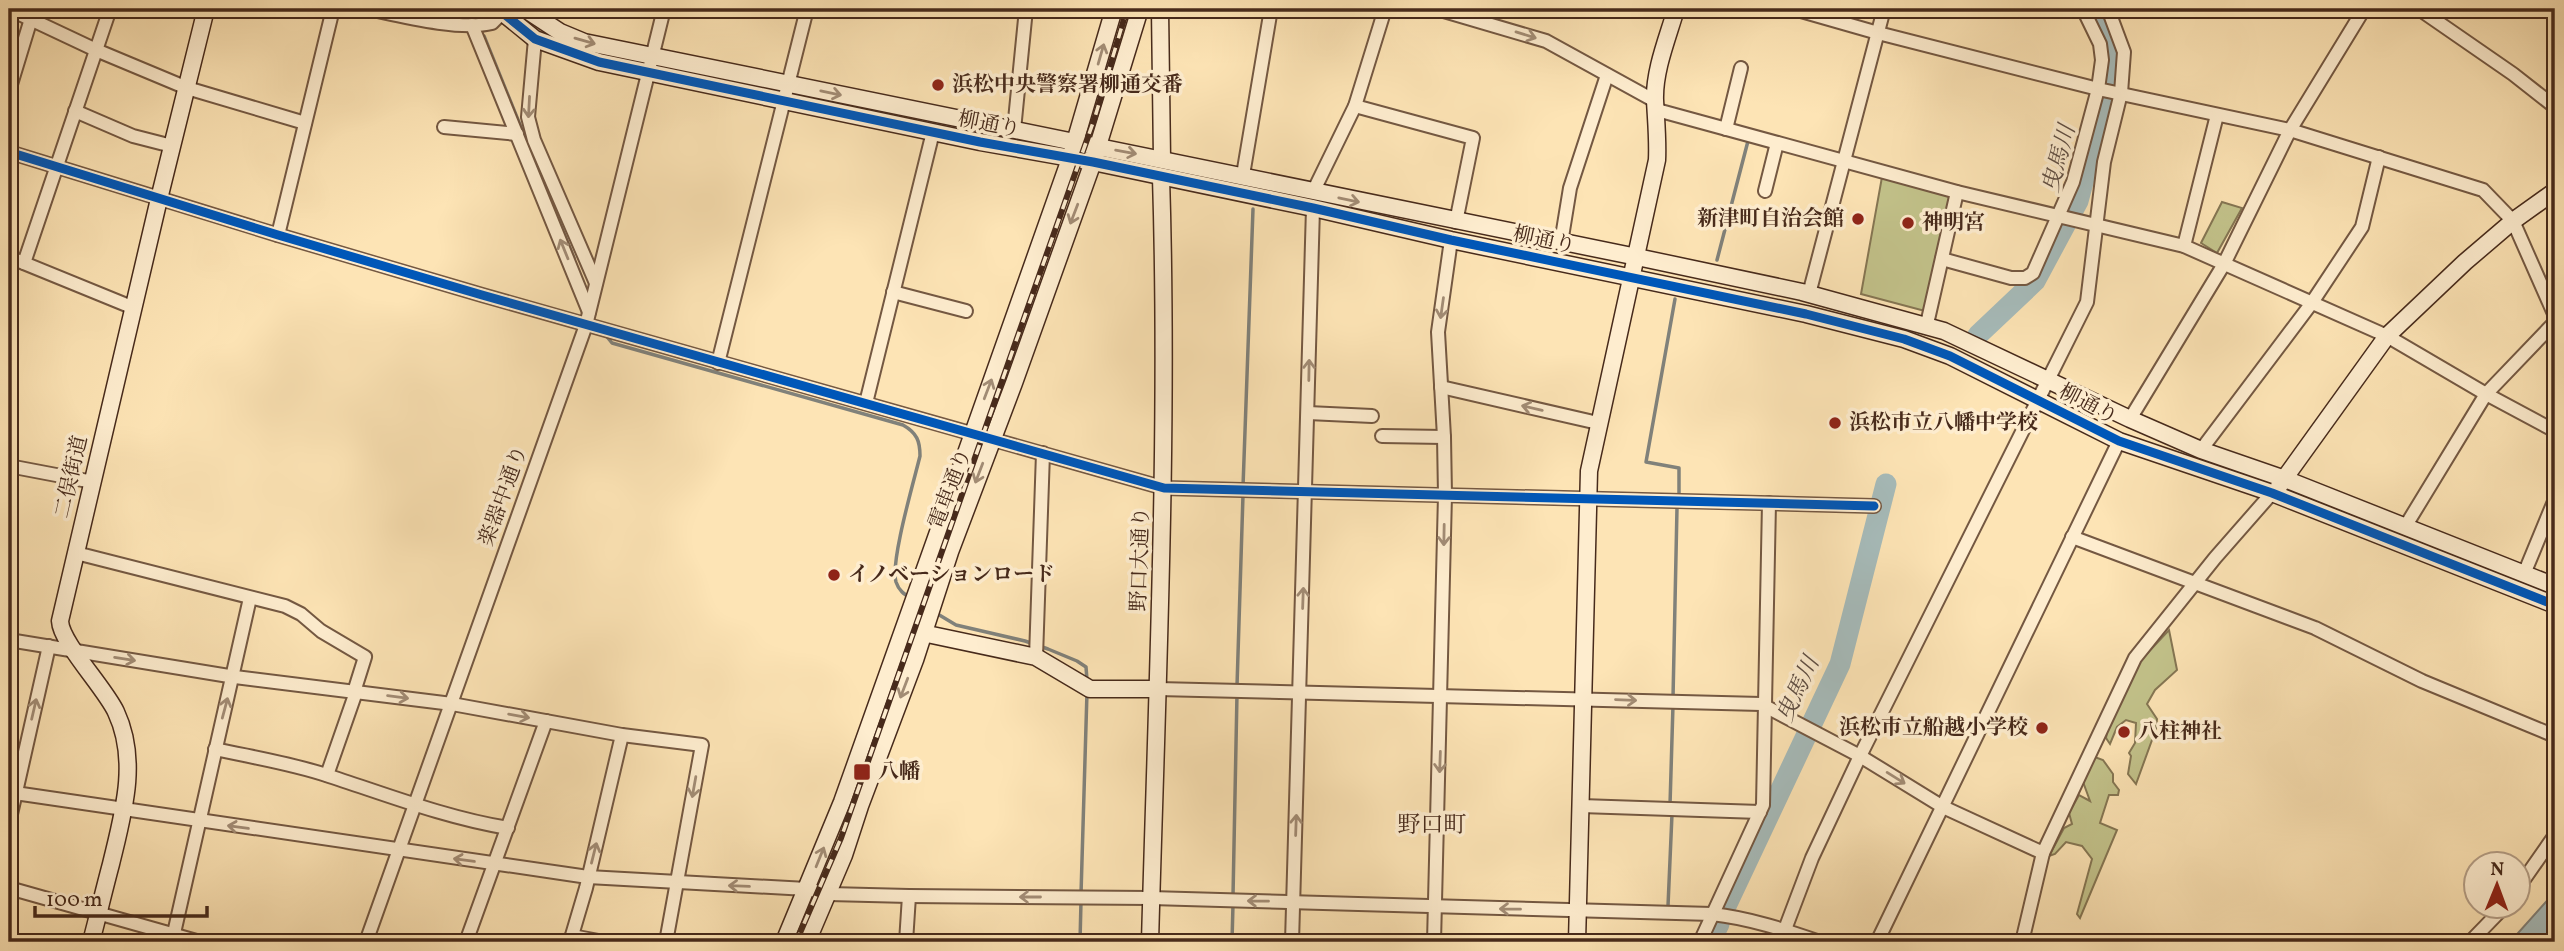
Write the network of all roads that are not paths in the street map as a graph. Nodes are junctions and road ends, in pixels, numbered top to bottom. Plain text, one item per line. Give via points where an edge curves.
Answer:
1 (9, 9) edge
2 (110, 9) edge
3 (206, 9) edge
4 (333, 9) edge
5 (368, 9) edge
6 (664, 9) edge
7 (807, 9) edge
8 (1026, 9) edge
9 (1114, 9) edge
10 (1139, 9) edge
11 (1160, 9) edge
12 (1271, 9) edge
13 (1368, 9) edge
14 (1437, 9) edge
15 (1676, 9) edge
16 (1794, 9) edge
17 (1884, 9) edge
18 (2083, 9) edge
19 (2108, 9) edge
20 (2364, 9) edge
21 (2419, 9) edge
22 (1384, 10) edge
23 (500, 11) edge
24 (534, 12) edge
25 (32, 14) edge
26 (472, 25) junction
27 (1878, 33) junction
28 (535, 39) junction
29 (96, 50) junction
30 (652, 56) junction
31 (1741, 68) dead end
32 (648, 73) junction
33 (1607, 75) junction
34 (788, 84) junction
35 (187, 88) junction
36 (2100, 89) junction
37 (9, 91) edge
38 (2118, 93) junction
39 (783, 101) junction
40 (1656, 105) junction
41 (1355, 106) junction
42 (2555, 107) edge
43 (75, 111) junction
44 (2217, 115) junction
45 (305, 123) junction
46 (444, 127) dead end
47 (1726, 129) junction
48 (1014, 130) junction
49 (2290, 130) junction
50 (933, 132) junction
51 (517, 134) junction
52 (1777, 143) junction
53 (172, 146) junction
54 (1072, 151) junction
55 (9, 152) edge
56 (1095, 155) junction
57 (2379, 157) junction
58 (1162, 159) junction
59 (1844, 162) junction
60 (55, 166) junction
61 (1243, 175) junction
62 (1161, 177) junction
63 (1765, 191) dead end
64 (2555, 191) edge
65 (1957, 192) junction
66 (159, 199) junction
67 (1313, 200) junction
68 (2065, 217) junction
69 (2513, 221) junction
70 (1456, 222) junction
71 (2095, 225) junction
72 (278, 235) junction
73 (1451, 240) junction
74 (1561, 243) junction
75 (2184, 246) junction
76 (9, 257) edge
77 (1637, 257) junction
78 (1942, 259) junction
79 (24, 263) junction
80 (2224, 264) junction
81 (1632, 278) junction
82 (597, 284) junction
83 (893, 292) junction
84 (1810, 294) junction
85 (2311, 304) junction
86 (134, 308) junction
87 (966, 311) dead end
88 (2555, 316) edge
89 (2555, 322) edge
90 (595, 324) junction
91 (1927, 324) junction
92 (2387, 336) junction
93 (718, 363) junction
94 (2047, 380) junction
95 (1441, 387) junction
96 (2486, 394) junction
97 (2037, 399) junction
98 (866, 403) junction
99 (1308, 413) junction
100 (1372, 416) dead end
101 (2130, 419) junction
102 (1598, 423) junction
103 (2555, 432) edge
104 (971, 434) junction
105 (1382, 436) dead end
106 (1444, 437) junction
107 (992, 439) junction
108 (2119, 441) junction
109 (2201, 450) junction
110 (1043, 453) junction
111 (9, 466) edge
112 (2285, 479) junction
113 (93, 482) junction
114 (1164, 488) junction
115 (1305, 491) junction
116 (2272, 493) junction
117 (1445, 495) junction
118 (1588, 499) junction
119 (2555, 499) edge
120 (1769, 503) junction
121 (1874, 506) dead end
122 (2405, 527) junction
123 (2072, 537) junction
124 (76, 553) junction
125 (2524, 574) junction
126 (2195, 583) junction
127 (2555, 586) edge
128 (250, 598) junction
129 (2555, 605) edge
130 (903, 629) junction
131 (923, 634) junction
132 (9, 640) edge
133 (49, 646) junction
134 (75, 651) junction
135 (1036, 657) junction
136 (233, 677) junction
137 (1158, 690) junction
138 (355, 692) junction
139 (1300, 693) junction
140 (1442, 695) junction
141 (1584, 699) junction
142 (452, 704) junction
143 (1764, 707) junction
144 (546, 721) junction
145 (622, 735) junction
146 (2555, 736) edge
147 (215, 749) junction
148 (1860, 756) junction
149 (327, 775) junction
150 (15, 793) junction
151 (416, 804) junction
152 (1581, 806) junction
153 (1943, 807) junction
154 (124, 808) junction
155 (1759, 812) junction
156 (201, 821) junction
157 (9, 823) edge
158 (508, 828) junction
159 (2555, 835) edge
160 (400, 850) junction
161 (2043, 853) junction
162 (495, 864) junction
163 (2532, 868) edge
164 (588, 877) junction
165 (676, 884) junction
166 (9, 888) edge
167 (807, 889) junction
168 (828, 894) junction
169 (909, 896) junction
170 (1151, 898) junction
171 (1293, 902) junction
172 (1435, 907) junction
173 (1578, 909) junction
174 (98, 914) junction
175 (1712, 914) junction
176 (2491, 920) edge
177 (1785, 936) edge
178 (173, 939) edge
179 (571, 939) edge
180 (91, 942) edge
181 (200, 942) edge
182 (366, 942) edge
183 (466, 942) edge
184 (604, 942) edge
185 (666, 942) edge
186 (784, 942) edge
187 (807, 942) edge
188 (906, 942) edge
189 (1150, 942) edge
190 (1292, 942) edge
191 (1434, 942) edge
192 (1577, 942) edge
193 (1700, 942) edge
194 (1820, 942) edge
195 (1877, 942) edge
196 (2021, 942) edge
197 (2470, 942) edge

1 - 25 street
2 - 29 street
3 - 35 street, 二俣街道
4 - 45 street
5 - 26 street
6 - 30 street, 楽器中通り
7 - 34 street
8 - 48 street
54 -> 9 street, 電車通り
10 - 56 street, 電車通り
11 - 58 street
12 - 61 street
13 - 22 street
14 -> 33 street via 1546,41
15 - 40 street via 1658,71
16 - 27 street
17 - 27 street
18 - 36 street via 2100,44
19 - 38 street via 2124,52
20 - 49 street
21 - 42 street
22 - 41 street
23 - 26 street via 492,23
23 - 28 street, 柳通り
24 -> 30 street, 柳通り via 560,32 584,42
25 - 29 street
25 - 37 street
26 - 51 street
27 - 36 street
27 - 59 street
28 - 32 street, 柳通り via 599,62
28 -> 82 street via 528,117
29 - 35 street
29 - 43 street
30 - 32 street, 楽器中通り
30 - 34 street, 柳通り
31 - 47 street
32 - 39 street, 柳通り
32 - 82 street, 楽器中通り
33 - 40 street
33 - 74 street via 1570,188
34 - 39 street
34 -> 48 street, 柳通り
35 - 45 street
35 - 53 street, 二俣街道
36 - 38 street
36 - 68 street
38 - 44 street
38 - 71 street
39 - 50 street, 柳通り
39 - 93 street
40 - 47 street
40 - 77 street via 1657,160
41 - 67 street
41 - 70 street via 1473,138
43 - 53 street via 133,136
43 - 60 street
44 - 49 street
44 - 75 street
45 - 72 street
46 - 51 street
47 - 52 street
48 - 54 street, 柳通り
49 - 57 street
49 - 80 street
50 - 54 street, 柳通り
50 - 83 street
90 -> 51 street
52 - 59 street
52 - 63 street
53 - 66 street, 二俣街道
54 - 56 street, 柳通り
104 -> 54 street, 電車通り
55 - 60 street
56 -> 58 street, 柳通り
56 - 62 street, 柳通り
56 -> 107 street, 電車通り
57 - 69 street via 2483,190
57 - 85 street via 2362,228
58 - 61 street, 柳通り
59 - 65 street
59 - 84 street
60 - 66 street
60 - 79 street
61 - 67 street, 柳通り
62 - 67 street, 柳通り
62 - 114 street, 野口大通り
64 - 69 street
65 - 68 street
65 - 78 street
66 - 72 street
66 - 86 street, 二俣街道
67 -> 70 street, 柳通り
67 - 73 street, 柳通り
99 -> 67 street
68 - 71 street
68 - 78 street via 2033,273 2025,278
69 - 88 street
69 - 92 street
70 - 74 street, 柳通り
71 - 75 street
71 - 94 street via 2087,302
72 - 90 street
73 - 81 street, 柳通り
73 -> 95 street via 1438,332
74 - 77 street, 柳通り
75 - 80 street
76 - 79 street
77 - 81 street
77 - 84 street, 柳通り
78 - 91 street
79 - 86 street
80 - 85 street
80 - 101 street
81 - 97 street, 柳通り via 1807,314 1904,340 1950,356
81 - 102 street
82 - 90 street, 楽器中通り
83 - 87 street
83 - 98 street
84 - 91 street, 柳通り
85 - 92 street
85 - 109 street
86 - 113 street, 二俣街道
89 - 96 street
90 - 93 street
90 - 142 street, 楽器中通り
91 - 94 street, 柳通り
92 - 96 street
92 - 112 street
93 - 98 street
94 - 97 street
94 - 101 street, 柳通り
102 -> 95 street
95 - 106 street
96 - 103 street
96 - 122 street
97 - 108 street, 柳通り
97 - 148 street
98 - 104 street
99 - 100 street
99 - 115 street
101 - 109 street, 柳通り
102 - 118 street
104 - 107 street
104 - 130 street, 電車通り
105 - 106 street
106 - 117 street
107 - 110 street
107 -> 131 street, 電車通り
108 - 116 street, 柳通り
108 - 123 street
109 - 112 street, 柳通り
110 - 114 street
110 - 135 street
111 - 113 street
112 - 116 street
112 - 122 street, 柳通り
113 - 124 street, 二俣街道
114 - 115 street
114 - 137 street, 野口大通り
115 - 117 street
139 -> 115 street
116 - 126 street
116 - 129 street, 柳通り
117 - 118 street
117 -> 140 street
118 - 120 street
118 - 141 street
119 - 125 street
120 - 121 street
120 - 143 street
122 - 125 street, 柳通り
123 - 126 street
123 - 153 street
124 - 128 street
124 - 134 street, 二俣街道 via 60,621 63,635
125 - 127 street, 柳通り
126 - 146 street via 2315,628 2422,681
126 - 161 street via 2135,657
128 - 136 street
128 - 138 street via 293,610 362,654 366,662
130 - 131 street
167 -> 130 street, 電車通り
131 - 135 street
131 -> 168 street, 電車通り
132 - 133 street
133 - 134 street
150 -> 133 street
134 -> 136 street
134 - 154 street, 二俣街道 via 111,703 121,727 127,756
135 - 137 street via 1090,689
136 - 138 street
147 -> 136 street
137 - 139 street
137 - 170 street, 野口大通り
138 -> 142 street
138 - 149 street
139 - 140 street
171 -> 139 street
140 - 141 street
140 -> 172 street
141 -> 143 street
141 - 152 street
142 -> 144 street
142 - 151 street, 楽器中通り
143 - 148 street
143 - 155 street via 1763,805
144 - 145 street
144 - 158 street
164 -> 145 street
145 -> 165 street via 702,745
147 - 149 street
147 - 156 street
148 -> 153 street
148 - 177 street via 1812,858
149 - 151 street
150 - 154 street
150 - 157 street
151 - 158 street
151 - 160 street, 楽器中通り
152 - 155 street
152 - 173 street
153 - 161 street
153 - 195 street
154 - 156 street
154 - 174 street, 二俣街道
155 - 175 street
160 -> 156 street
156 - 178 street
158 - 162 street
159 - 163 street
162 -> 160 street
160 - 182 street, 楽器中通り
161 - 196 street
162 - 164 street
162 - 183 street
164 - 165 street
164 - 179 street
167 -> 165 street
165 - 185 street
166 - 174 street
167 - 168 street
167 - 186 street, 電車通り
168 - 169 street
168 - 187 street, 電車通り
170 -> 169 street
169 - 188 street
171 -> 170 street
170 - 189 street, 野口大通り
171 - 172 street
171 - 190 street
173 -> 172 street
172 - 191 street
173 - 175 street
173 - 192 street
174 - 178 street
174 - 180 street, 二俣街道
175 - 177 street via 1733,916
175 - 193 street
176 - 197 street
177 - 194 street
178 - 181 street
179 - 184 street

